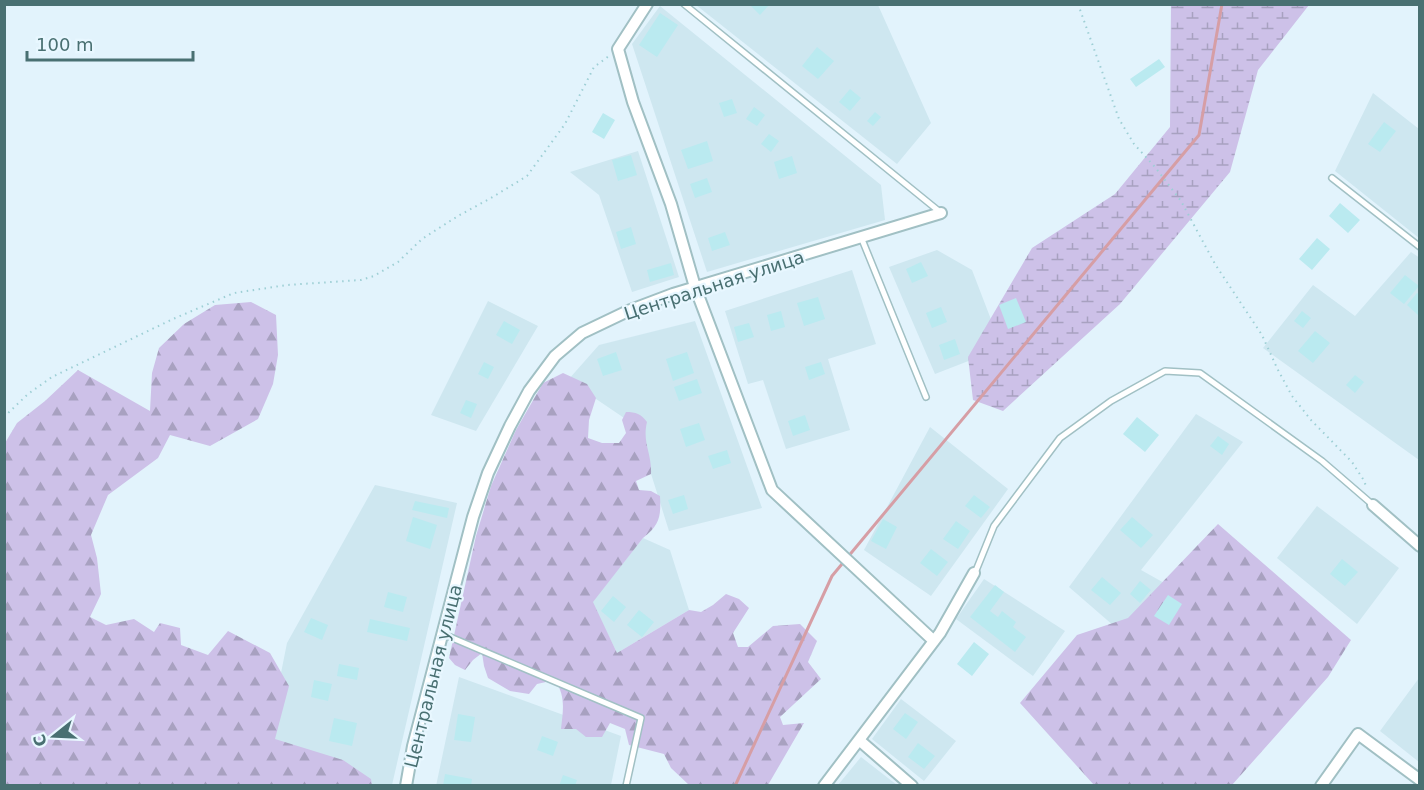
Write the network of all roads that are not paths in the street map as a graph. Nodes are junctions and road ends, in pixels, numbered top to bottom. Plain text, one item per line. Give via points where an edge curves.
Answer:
1 (647, 4) edge
2 (684, 4) edge
3 (1332, 178) dead end
4 (941, 213) joint
5 (861, 237) junction
6 (1419, 247) edge
7 (695, 287) junction
8 (926, 397) dead end
9 (1373, 505) joint
10 (1419, 546) edge
11 (974, 573) joint
12 (443, 634) junction
13 (934, 641) junction
14 (859, 740) junction
15 (1419, 780) edge
16 (406, 786) edge
17 (626, 786) edge
18 (824, 786) edge
19 (912, 786) edge
20 (1321, 786) edge

1 - 7 street via 618,49
2 - 4 lane
3 - 6 lane
4 - 5 street, Центральная улица
5 - 7 street, Центральная улица
5 - 8 lane
7 - 12 street, Центральная улица via 628,311 582,333 555,356 535,382 488,473
7 - 13 street via 772,490
9 - 10 street
9 - 11 lane via 1322,461 1200,373 1165,371 1111,401 1060,438 994,526
11 - 13 street
12 - 16 street, Центральная улица
12 - 17 lane via 641,718
13 - 14 street
14 - 18 street
14 - 19 street
15 - 20 street via 1358,734

